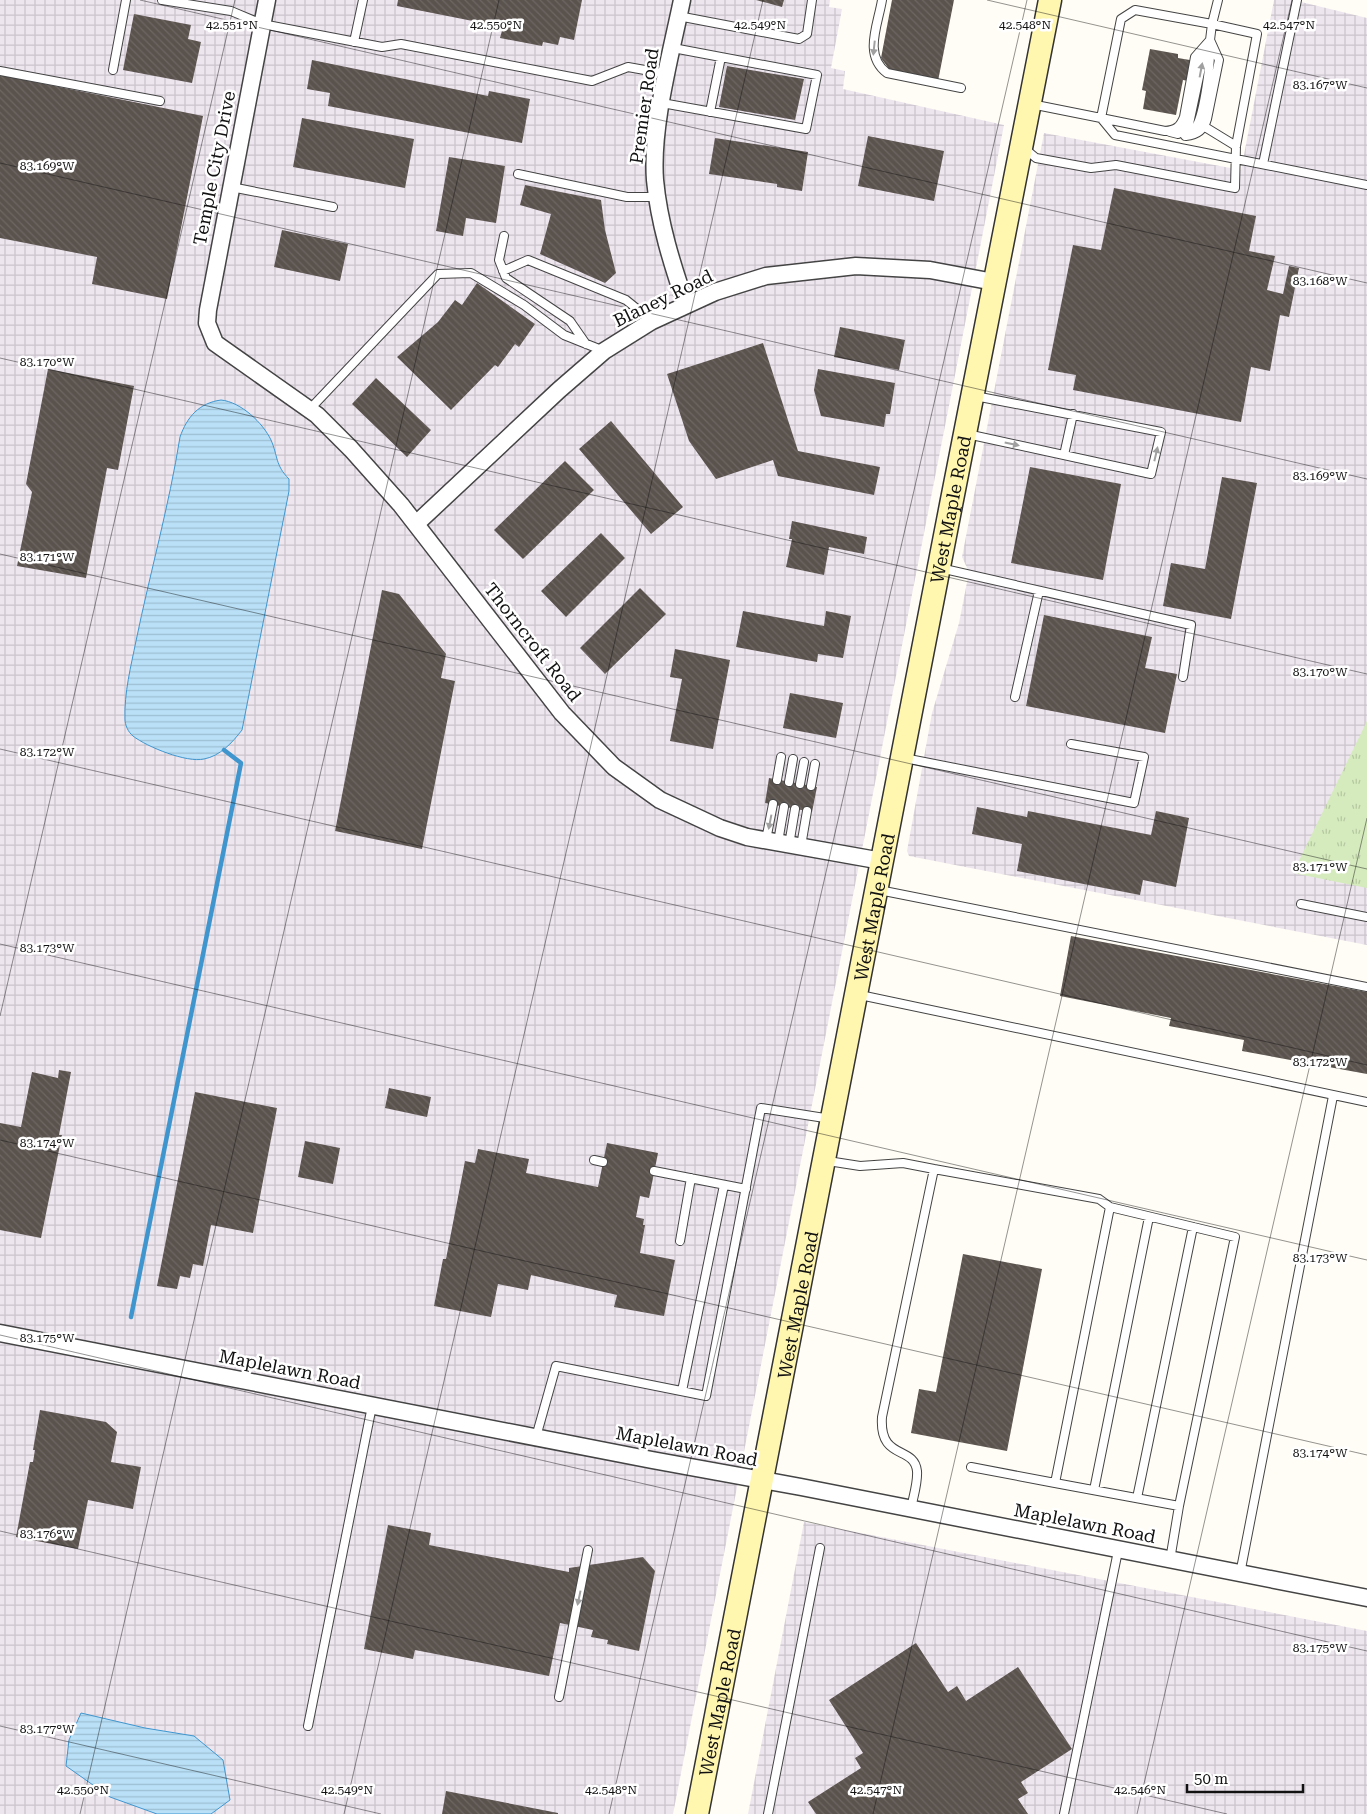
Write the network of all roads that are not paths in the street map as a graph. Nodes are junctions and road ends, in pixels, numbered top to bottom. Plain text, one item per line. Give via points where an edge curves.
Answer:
1 (126, 0) edge
2 (162, 0) edge
3 (267, 0) edge
4 (363, 0) edge
5 (812, 0) edge
6 (882, 0) edge
7 (1050, 0) edge
8 (1218, 0) edge
9 (1297, 0) edge
10 (680, 8) edge
11 (262, 24) junction
12 (1212, 24) junction
13 (1210, 40) junction
14 (354, 42) junction
15 (672, 48) junction
16 (721, 57) junction
17 (112, 70) dead end
18 (0, 71) edge
19 (667, 74) junction
20 (961, 88) dead end
21 (160, 101) dead end
22 (662, 103) junction
23 (1031, 103) junction
24 (710, 112) junction
25 (1101, 118) junction
26 (1205, 127) junction
27 (1165, 131) junction
28 (1178, 134) junction
29 (1186, 136) junction
30 (1236, 146) junction
31 (1022, 147) junction
32 (1237, 160) junction
33 (1263, 164) junction
34 (518, 174) dead end
35 (1367, 185) edge
36 (231, 187) junction
37 (657, 197) junction
38 (332, 206) dead end
39 (504, 236) dead end
40 (503, 271) junction
41 (994, 282) junction
42 (686, 305) junction
43 (652, 321) junction
44 (215, 343) joint
45 (586, 344) junction
46 (604, 351) junction
47 (972, 395) junction
48 (309, 410) junction
49 (1073, 414) junction
50 (965, 434) junction
51 (1064, 455) junction
52 (416, 524) junction
53 (938, 568) junction
54 (1039, 590) junction
55 (1183, 677) dead end
56 (1015, 697) dead end
57 (1071, 744) dead end
58 (782, 757) dead end
59 (902, 758) junction
60 (793, 759) dead end
61 (804, 762) dead end
62 (815, 764) dead end
63 (777, 780) dead end
64 (789, 782) dead end
65 (800, 784) dead end
66 (811, 786) dead end
67 (773, 804) dead end
68 (784, 807) dead end
69 (795, 809) dead end
70 (807, 811) dead end
71 (783, 843) junction
72 (882, 861) junction
73 (876, 889) junction
74 (1301, 904) dead end
75 (1367, 917) edge
76 (1367, 987) edge
77 (856, 994) junction
78 (1333, 1096) junction
79 (1367, 1102) edge
80 (833, 1120) junction
81 (594, 1160) dead end
82 (826, 1160) junction
83 (603, 1162) dead end
84 (934, 1169) junction
85 (654, 1171) dead end
86 (691, 1178) junction
87 (724, 1185) junction
88 (746, 1189) junction
89 (1110, 1208) junction
90 (1149, 1217) junction
91 (1193, 1227) junction
92 (680, 1242) dead end
93 (0, 1333) edge
94 (682, 1391) junction
95 (372, 1406) junction
96 (536, 1438) junction
97 (971, 1467) dead end
98 (763, 1481) junction
99 (1056, 1483) junction
100 (1094, 1490) junction
101 (1137, 1498) junction
102 (1179, 1506) junction
103 (911, 1509) junction
104 (820, 1548) dead end
105 (588, 1550) dead end
106 (1118, 1550) junction
107 (1170, 1560) junction
108 (1240, 1574) junction
109 (1367, 1598) edge
110 (559, 1697) dead end
111 (308, 1726) dead end
112 (697, 1814) edge
113 (768, 1814) edge
114 (1064, 1814) edge

1 - 17 lane
2 - 11 lane via 231,10
3 - 11 street, Temple City Drive
4 - 14 lane
5 - 10 lane via 807,34 800,39
6 -> 20 lane via 873,56 878,67 886,73
7 - 23 main road, West Maple Road
8 - 12 lane
9 - 33 lane
10 - 15 street, Premier Road
11 - 14 lane
11 - 36 street, Temple City Drive
12 - 13 lane
12 - 25 lane via 1135,10 1121,19
12 - 30 lane via 1257,34
13 - 26 lane via 1219,60
13 - 27 lane via 1195,57 1181,124 1174,130
28 -> 13 lane via 1190,124 1203,58
13 - 29 lane via 1211,59 1199,118
14 - 19 lane via 382,47 402,44 592,81 628,67
15 - 16 lane
15 - 19 street, Premier Road
16 - 24 lane
16 - 24 lane via 817,75 806,129
18 - 21 lane
19 - 22 street, Premier Road
22 - 24 lane
22 - 37 street, Premier Road via 655,163
23 - 25 lane
23 - 31 main road, West Maple Road
25 - 27 lane
25 - 32 lane via 1115,135
26 - 29 lane via 1195,136
26 - 30 lane
27 - 28 lane
28 - 29 lane
30 - 32 lane
31 - 32 lane via 1036,158 1091,168 1116,166 1235,188
31 - 41 main road, West Maple Road
32 - 33 lane
33 - 35 lane
34 - 37 lane via 627,197
36 - 38 lane
36 - 44 street, Temple City Drive via 208,310 207,323
37 - 42 street, Premier Road via 665,239
39 - 40 lane via 499,260
40 - 43 lane via 528,260 626,300
40 - 45 lane via 506,278 570,321
41 - 42 street, Blaney Road via 930,270 856,266 766,276
41 - 47 main road, West Maple Road
42 - 43 street, Blaney Road
43 - 46 street, Blaney Road
44 - 48 street, Thorncroft Road
45 - 46 lane
45 - 48 lane via 564,334 471,273 438,274
46 - 52 street, Blaney Road
47 - 49 lane
47 - 50 main road, West Maple Road
48 - 52 street, Thorncroft Road via 351,449
49 - 51 lane
51 -> 49 lane via 1151,474 1161,432
50 -> 51 lane
50 - 53 main road, West Maple Road
52 - 71 street, Thorncroft Road via 562,713 614,767 679,810 720,828
53 - 54 lane
53 - 59 main road, West Maple Road
54 - 55 lane via 1192,625
54 - 56 lane
57 - 59 lane via 1144,757 1134,803
58 - 63 lane
59 - 72 main road, West Maple Road
60 - 64 lane
61 - 65 lane
62 - 66 lane
67 -> 71 lane
68 - 71 lane
69 - 71 lane
70 - 71 lane
71 - 72 street, Thorncroft Road
72 - 73 main road, West Maple Road
73 - 76 lane
73 - 77 main road, West Maple Road
74 - 75 lane
77 - 78 lane
77 - 80 main road, West Maple Road
78 - 79 lane
78 - 108 lane
80 - 82 main road, West Maple Road
80 - 88 lane via 761,1108
81 - 83 lane
82 - 84 lane via 860,1166 903,1163
82 - 98 main road, West Maple Road
84 - 89 lane via 1099,1199
84 - 103 lane via 882,1417 881,1432 888,1445 909,1456 917,1469
85 - 86 lane
86 - 87 lane
86 - 92 lane
87 - 88 lane
87 - 94 lane
88 - 94 lane via 706,1396
89 - 90 lane
89 - 99 lane
90 - 91 lane
90 - 100 lane
91 - 101 lane
91 - 102 lane via 1235,1237
93 - 95 street, Maplelawn Road
94 - 96 lane via 556,1366
95 - 96 street, Maplelawn Road
95 - 111 lane
96 - 98 street, Maplelawn Road
97 - 99 lane
98 - 103 street, Maplelawn Road
98 - 112 main road, West Maple Road
99 - 100 lane
100 - 101 lane
101 - 102 lane
102 - 107 lane
103 - 106 street, Maplelawn Road
104 - 113 lane
105 -> 110 lane
106 - 107 street, Maplelawn Road
106 - 114 lane
107 - 108 street, Maplelawn Road
108 - 109 street, Maplelawn Road

